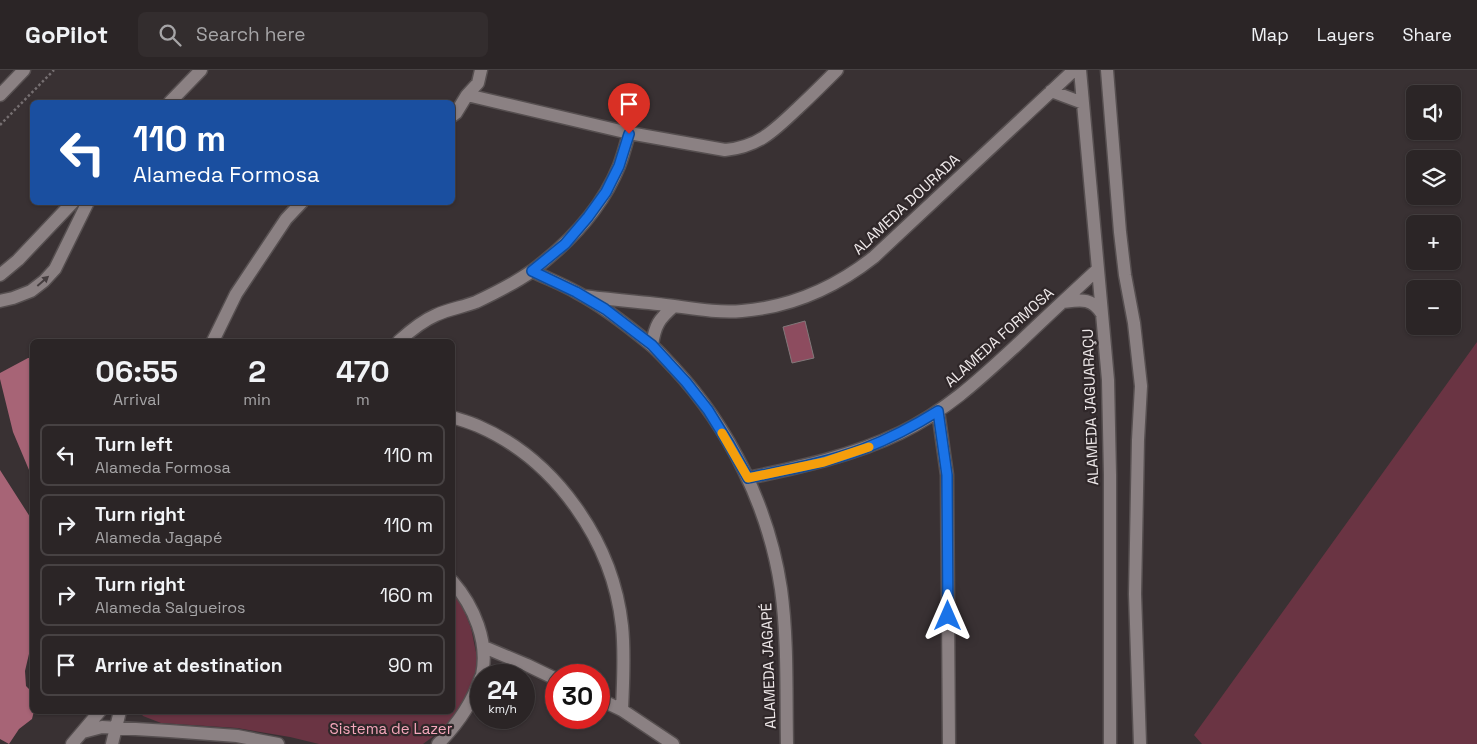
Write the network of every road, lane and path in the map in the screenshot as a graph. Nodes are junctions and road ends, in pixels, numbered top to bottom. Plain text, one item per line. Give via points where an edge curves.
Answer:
1 (23, 70) edge
2 (54, 70) edge
3 (201, 70) edge
4 (481, 70) edge
5 (837, 70) edge
6 (1074, 70) edge
7 (1080, 70) edge
8 (1107, 70) edge
9 (1051, 91) junction
10 (0, 95) edge
11 (467, 95) junction
12 (172, 100) edge
13 (1083, 103) junction
14 (455, 114) edge
15 (0, 126) edge
16 (629, 134) junction
17 (70, 205) edge
18 (86, 205) edge
19 (299, 205) edge
20 (58, 217) junction
21 (74, 229) junction
22 (1098, 269) junction
23 (532, 271) junction
24 (0, 276) edge
25 (583, 296) junction
26 (0, 301) edge
27 (1063, 302) junction
28 (674, 306) junction
29 (1102, 314) junction
30 (214, 339) edge
31 (401, 339) edge
32 (652, 345) junction
33 (938, 411) junction
34 (455, 417) edge
35 (748, 478) junction
36 (455, 584) edge
37 (484, 647) junction
38 (483, 664) edge
39 (545, 674) edge
40 (470, 704) edge
41 (610, 704) edge
42 (622, 710) junction
43 (98, 714) edge
44 (119, 714) edge
45 (116, 728) junction
46 (83, 732) junction
47 (72, 744) edge
48 (112, 744) edge
49 (278, 744) edge
50 (438, 744) edge
51 (674, 744) edge
52 (787, 744) edge
53 (949, 744) edge
54 (1110, 744) edge
55 (1140, 744) edge

1 - 10 street
2 - 15 path
3 - 12 street
4 - 11 street via 478,84
5 - 16 street via 768,136 740,148 725,150
6 - 9 street, ALAMEDA DOURADA
7 - 13 street, ALAMEDA JAGUARAÇU
8 - 55 street via 1120,232 1141,386 1135,594
9 - 13 street
9 - 28 street, ALAMEDA DOURADA via 856,272 806,297 776,306 741,311 700,311
11 - 14 street
11 - 16 street
13 - 22 street, ALAMEDA JAGUARAÇU
16 - 23 street via 619,166 606,192 565,244
17 - 20 street
18 - 21 street
19 - 30 street via 286,218 236,294
20 - 21 street
20 - 24 street
26 -> 21 street via 31,291 44,281 55,269
22 - 27 street, ALAMEDA FORMOSA
22 - 29 street, ALAMEDA JAGUARAÇU
23 - 25 street, ALAMEDA JAGAPÉ
23 - 31 street via 499,291 436,315
25 - 28 street, ALAMEDA DOURADA
25 - 32 street, ALAMEDA JAGAPÉ
27 - 29 street via 1085,300 1096,305
27 - 33 street, ALAMEDA FORMOSA via 973,385
28 - 32 street via 658,322
29 - 54 street, ALAMEDA JAGUARAÇU via 1108,380 1110,475
32 - 35 street, ALAMEDA JAGAPÉ via 708,410
33 - 35 street, ALAMEDA FORMOSA via 901,433 862,450 824,462
33 - 53 street via 947,475
34 - 42 street via 510,444 539,466 586,522 602,552 616,591 624,654
35 - 52 street, ALAMEDA JAGAPÉ via 772,548 781,589 786,639
36 - 37 street via 472,611
37 - 38 street
37 - 39 street
40 - 50 street
41 - 42 street
42 - 51 street
43 - 46 street
44 - 45 street
45 - 46 street via 102,727
45 - 48 street
45 - 49 street via 237,736
46 - 47 street

